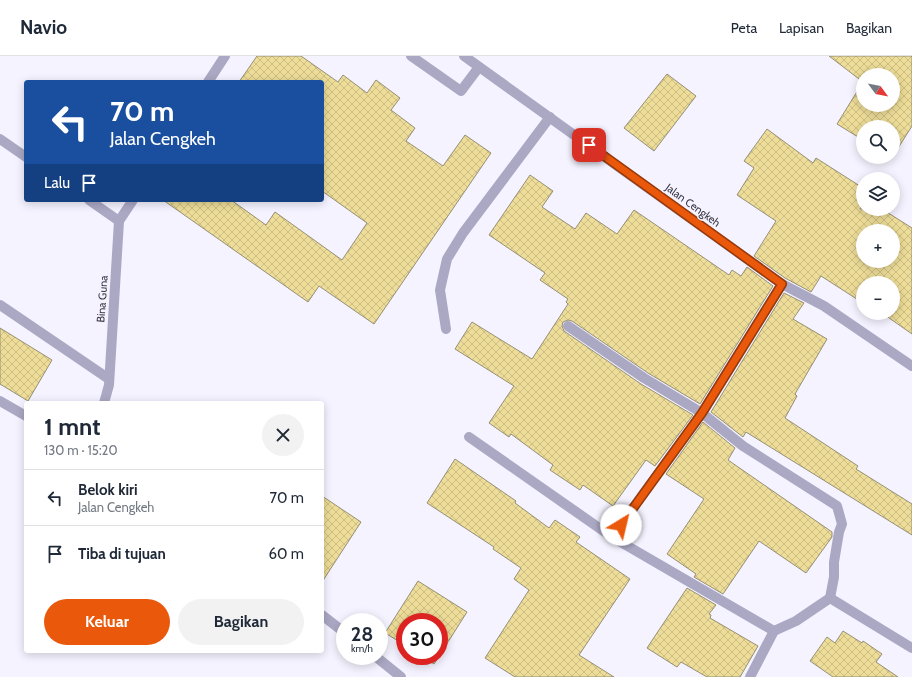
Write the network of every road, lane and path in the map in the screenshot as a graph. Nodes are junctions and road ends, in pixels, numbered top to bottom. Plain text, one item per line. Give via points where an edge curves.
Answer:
1 (225, 56) edge
2 (411, 56) edge
3 (464, 56) edge
4 (479, 67) junction
5 (209, 80) edge
6 (550, 117) junction
7 (0, 139) edge
8 (24, 156) edge
9 (92, 202) edge
10 (132, 202) edge
11 (120, 221) junction
12 (782, 284) junction
13 (0, 305) edge
14 (568, 326) dead end
15 (446, 329) dead end
16 (912, 366) edge
17 (109, 379) junction
18 (0, 401) edge
19 (104, 401) edge
20 (702, 413) junction
21 (24, 415) edge
22 (469, 437) dead end
23 (612, 537) junction
24 (830, 598) junction
25 (324, 617) edge
26 (336, 626) edge
27 (774, 631) junction
28 (912, 648) edge
29 (386, 665) edge
30 (401, 677) edge
31 (750, 677) edge

1 - 5 street
2 - 4 street via 461,91
3 - 4 street, Jalan Cengkeh
4 - 6 street, Jalan Cengkeh
6 - 12 street, Jalan Cengkeh
6 - 15 street via 463,233 447,259 440,290
7 - 8 street
9 - 11 street
10 - 11 street, Bina Guna
11 - 17 street, Bina Guna
12 - 16 street, Jalan Cengkeh via 824,306
12 - 20 street
13 - 17 street
14 - 20 street via 644,378
17 - 19 street, Bina Guna
18 - 21 street
20 - 23 street
20 - 24 street via 743,446 837,506 842,524
22 - 23 street
23 - 27 street
24 - 27 street via 796,621
24 - 28 street
25 - 26 street
27 - 31 street
29 - 30 street

